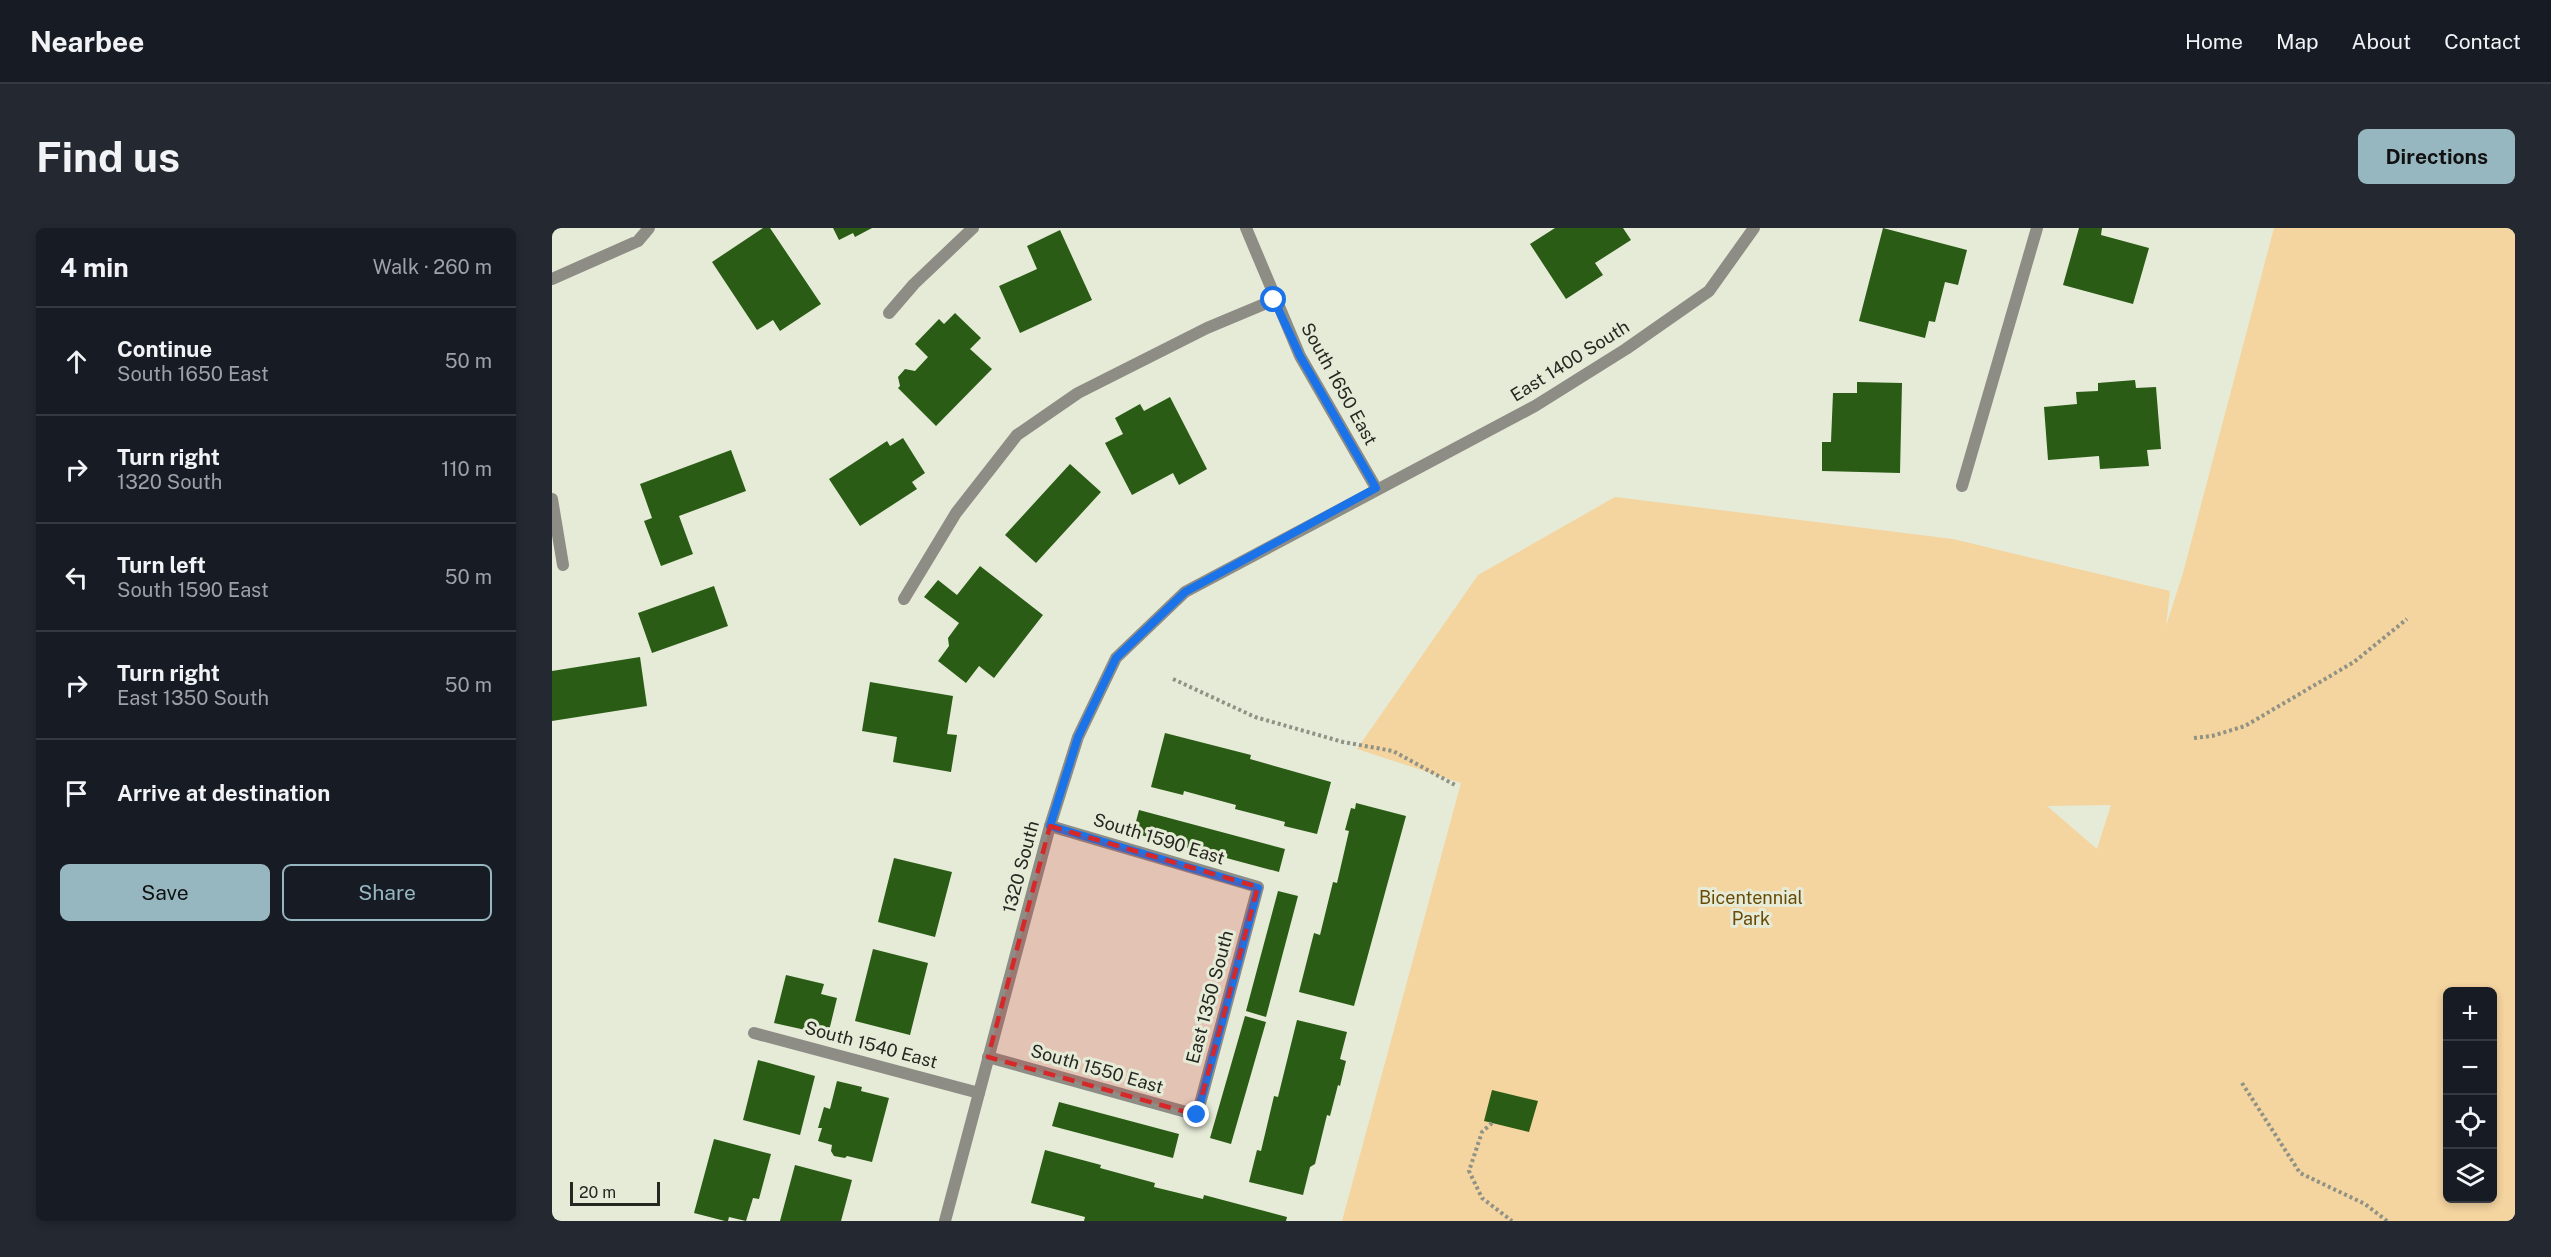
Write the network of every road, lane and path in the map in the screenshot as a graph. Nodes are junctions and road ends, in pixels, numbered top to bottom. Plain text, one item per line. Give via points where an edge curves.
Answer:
1 (649, 228) edge
2 (973, 228) edge
3 (1246, 228) edge
4 (1754, 228) edge
5 (2037, 228) edge
6 (552, 279) edge
7 (1274, 300) junction
8 (890, 313) dead end
9 (1962, 486) dead end
10 (1376, 488) junction
11 (552, 499) edge
12 (563, 565) dead end
13 (904, 599) dead end
14 (2408, 619) dead end
15 (1173, 679) dead end
16 (2194, 738) dead end
17 (1455, 785) dead end
18 (1050, 826) junction
19 (1258, 888) joint
20 (754, 1033) dead end
21 (988, 1057) junction
22 (2242, 1083) dead end
23 (979, 1093) junction
24 (1197, 1115) joint
25 (1492, 1123) dead end
26 (945, 1221) edge
27 (1512, 1221) edge
28 (2387, 1221) edge

1 - 6 street via 638,241
2 - 8 street via 914,284
3 - 7 street, South 1650 East
4 - 10 street, East 1400 South via 1709,291 1626,349 1535,405
5 - 9 street
7 - 10 street, South 1650 East via 1300,356
7 - 13 street via 1207,328 1077,393 1017,435 956,513
10 - 18 street, 1320 South via 1185,592 1116,658 1078,737
11 - 12 street
14 - 16 path via 2354,663 2244,726
15 - 17 path via 1255,717 1343,742 1393,751
18 - 19 street, South 1590 East
18 - 21 street, 1320 South
19 - 24 street, East 1350 South
20 - 23 street, South 1540 East
21 - 23 street, 1320 South
21 - 24 street, South 1550 East
22 - 28 path via 2300,1173 2365,1203
23 - 26 street, 1320 South
25 - 27 path via 1482,1132 1470,1170 1482,1198

